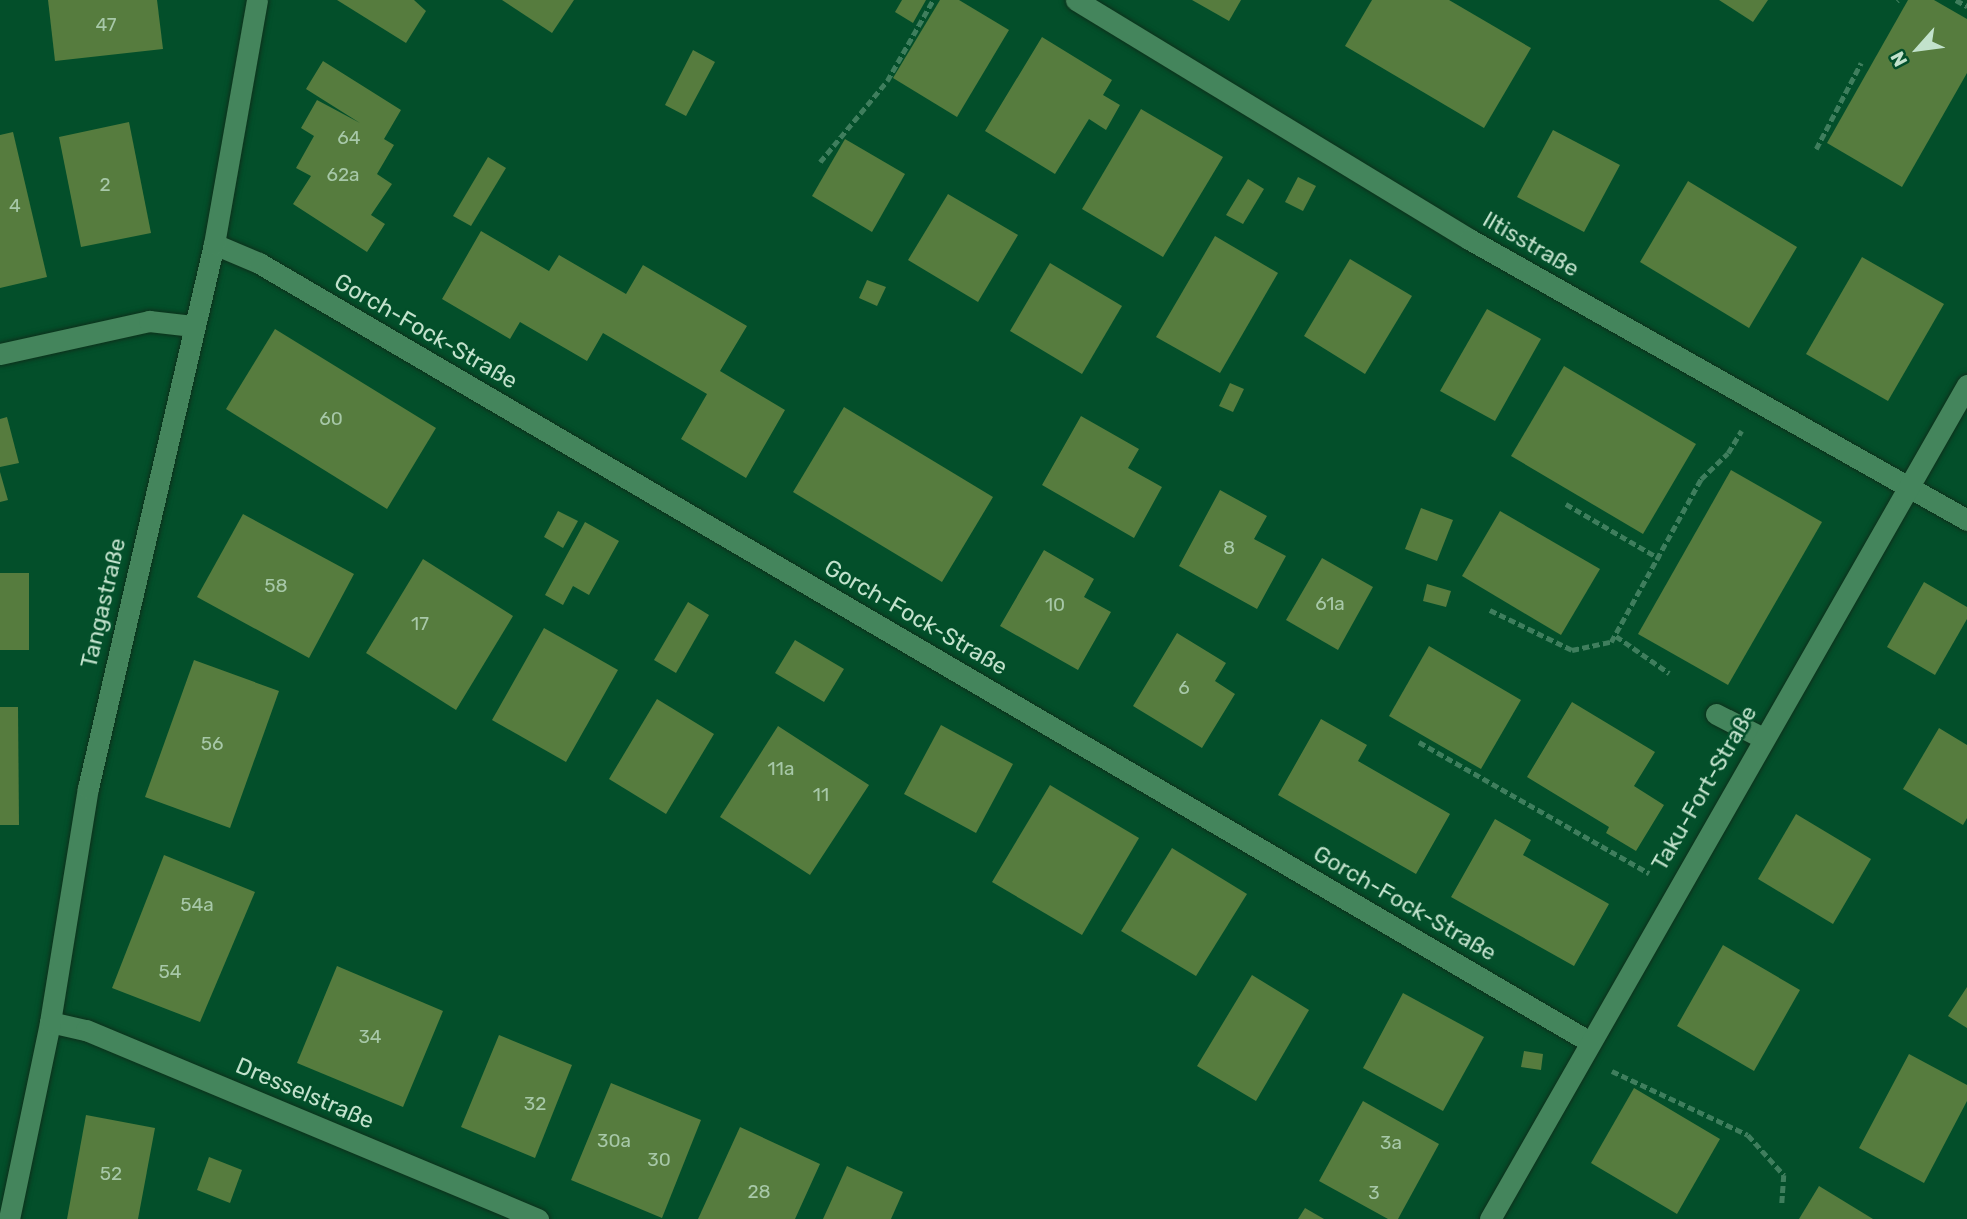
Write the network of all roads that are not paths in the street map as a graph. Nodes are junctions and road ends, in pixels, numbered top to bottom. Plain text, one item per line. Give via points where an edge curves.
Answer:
1 (257, 0) edge
2 (1076, 0) edge
3 (214, 244) junction
4 (193, 326) junction
5 (0, 354) edge
6 (1967, 384) edge
7 (1907, 487) junction
8 (1967, 520) edge
9 (1716, 714) dead end
10 (1763, 738) junction
11 (50, 1022) junction
12 (1584, 1049) junction
13 (9, 1219) edge
14 (538, 1219) edge
15 (1490, 1219) edge

1 - 3 street, Tangastraße
2 - 7 street, Iltisstraße via 1469,239
3 - 4 street, Tangastraße
3 - 12 street, Gorch-Fock-Straße via 259,263
4 - 5 street via 149,321
4 - 11 street, Tangastraße via 88,788
6 - 7 street, Taku-Fort-Straße
7 - 8 street, Iltisstraße
7 - 10 street, Taku-Fort-Straße
9 - 10 street
10 - 12 street, Taku-Fort-Straße
11 - 13 street, Tangastraße
11 - 14 street, Dresselstraße via 86,1030
12 - 15 street, Taku-Fort-Straße

